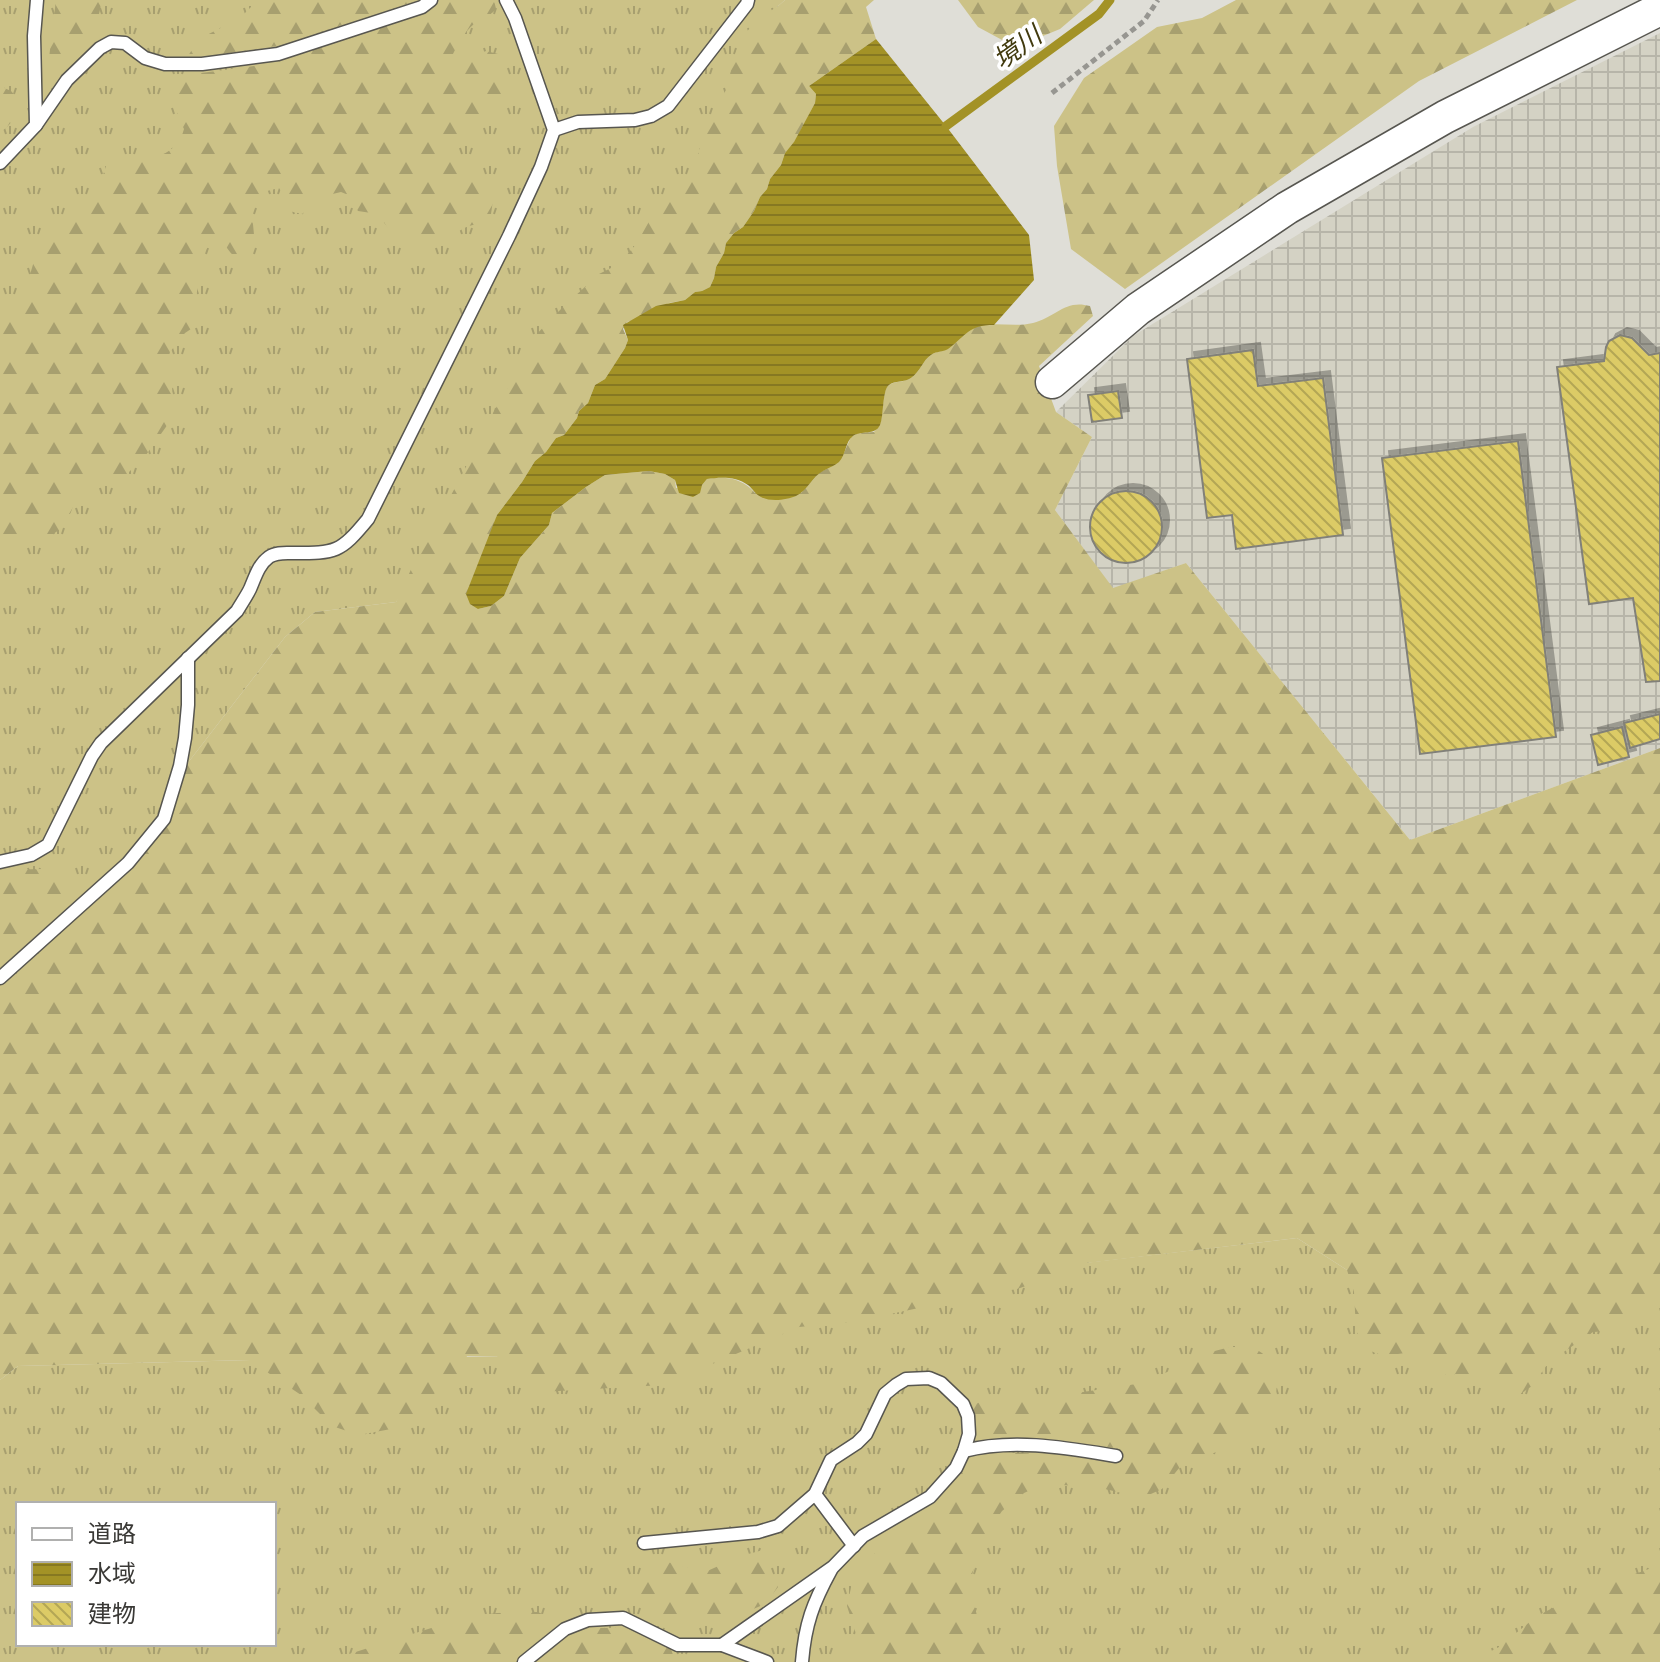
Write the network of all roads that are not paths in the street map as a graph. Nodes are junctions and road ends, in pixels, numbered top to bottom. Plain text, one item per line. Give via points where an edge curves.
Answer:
1 (37, 0) edge
2 (431, 0) edge
3 (506, 0) edge
4 (748, 0) edge
5 (1660, 9) edge
6 (36, 125) junction
7 (554, 130) junction
8 (0, 163) edge
9 (1052, 382) dead end
10 (188, 658) junction
11 (0, 862) edge
12 (0, 978) edge
13 (964, 1451) junction
14 (1116, 1456) dead end
15 (815, 1494) junction
16 (644, 1543) dead end
17 (854, 1546) junction
18 (833, 1567) junction
19 (722, 1645) junction
20 (524, 1662) edge
21 (767, 1662) edge
22 (802, 1662) edge

1 - 6 lane
2 - 6 lane via 278,54 202,64 165,64 125,43 111,42 67,80
3 - 7 lane
4 - 7 lane via 668,106 635,120 578,122
5 - 9 street via 1445,117 1287,208 1138,309
6 - 8 lane
7 - 10 lane via 509,236 368,519 338,549 268,558 237,611
10 - 11 lane via 101,743 48,845
10 - 12 lane via 185,738 164,819 128,863
13 - 14 lane via 1009,1445
13 - 15 lane via 969,1434 963,1404 941,1383 906,1379 885,1394 866,1434 831,1460
13 - 17 lane via 930,1497
15 - 16 lane via 778,1526 758,1532
15 - 17 lane
17 - 18 lane
18 - 19 lane
18 - 22 lane via 815,1600
19 - 20 lane via 678,1645 623,1618 588,1620 565,1629
19 - 21 lane

